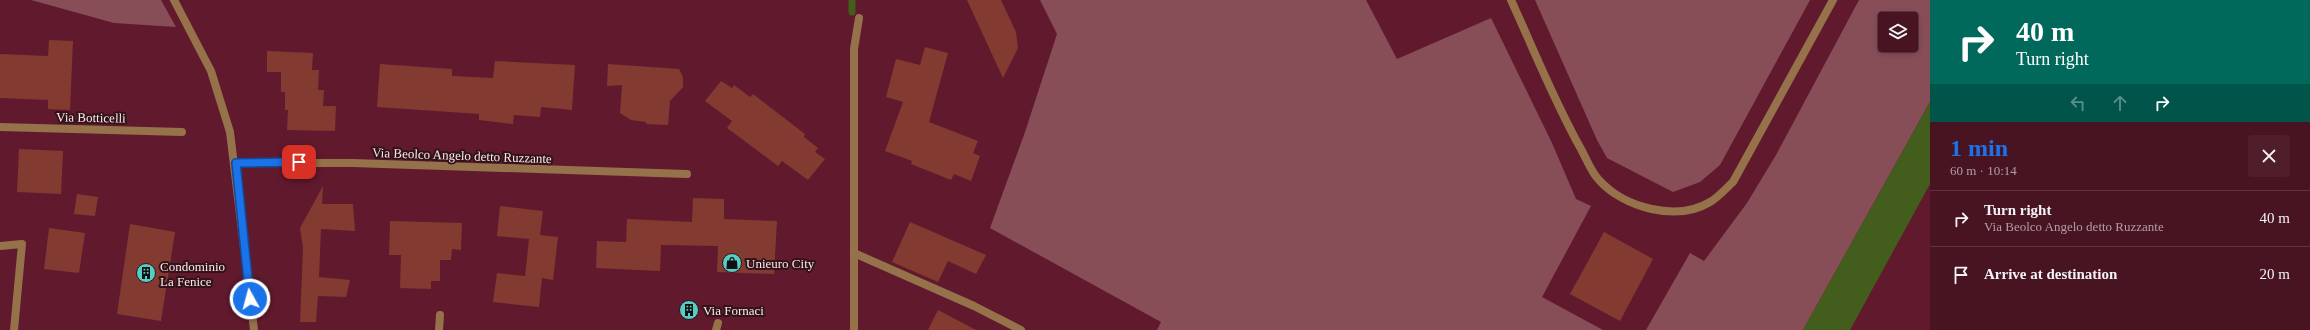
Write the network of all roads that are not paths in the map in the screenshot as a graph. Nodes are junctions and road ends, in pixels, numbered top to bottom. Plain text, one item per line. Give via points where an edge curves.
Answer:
1 (174, 0) edge
2 (1511, 0) edge
3 (1833, 0) edge
4 (859, 18) dead end
5 (0, 127) edge
6 (182, 132) dead end
7 (236, 163) junction
8 (687, 174) dead end
9 (0, 246) edge
10 (854, 253) junction
11 (440, 315) dead end
12 (14, 330) edge
13 (254, 330) edge
14 (439, 330) edge
15 (854, 330) edge
16 (1021, 330) edge

1 - 7 street via 211,71 230,132
2 - 3 street via 1569,127 1598,180 1614,193 1646,207 1689,211 1711,202 1733,182
4 - 10 street via 854,49
5 - 6 street, Via Botticelli
7 - 8 street, Via Beolco Angelo detto Ruzzante via 353,163
7 - 13 street
9 - 12 street via 22,244
10 - 15 street
10 - 16 street via 974,306
11 - 14 street

